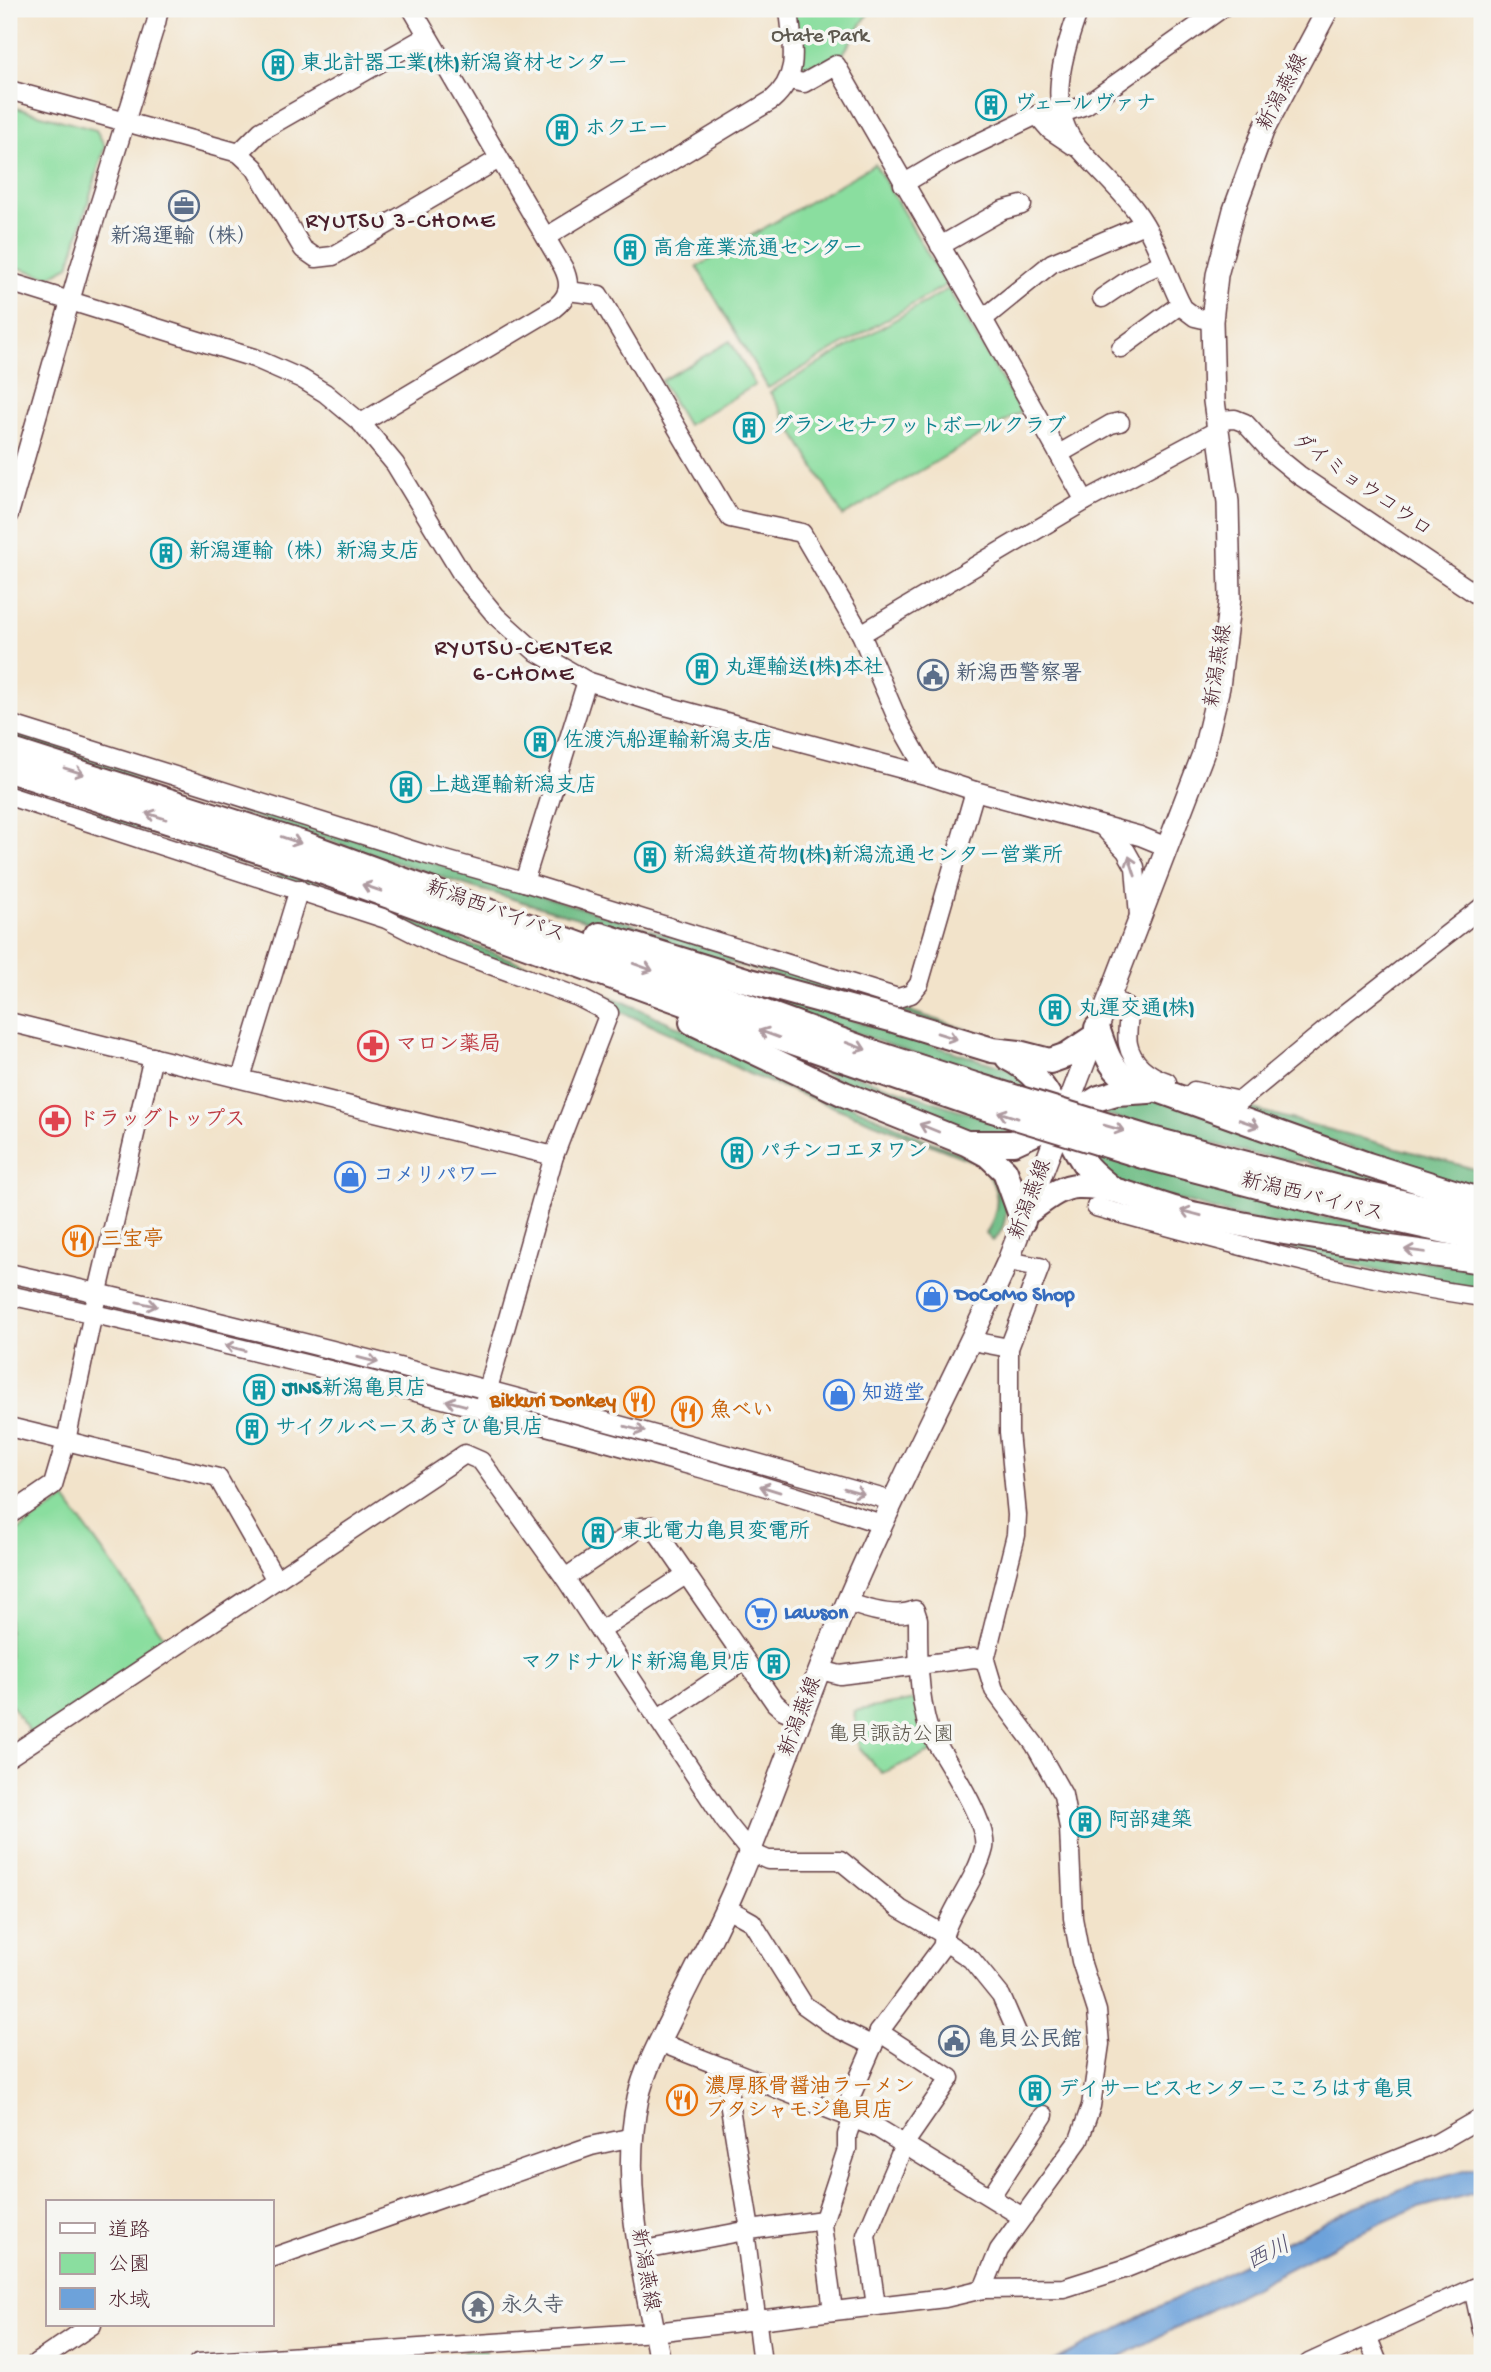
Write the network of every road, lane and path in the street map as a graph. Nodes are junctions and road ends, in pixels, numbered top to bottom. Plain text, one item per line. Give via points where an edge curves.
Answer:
1 (159, 9) edge
2 (412, 9) edge
3 (789, 9) edge
4 (1079, 9) edge
5 (1221, 9) edge
6 (1328, 9) edge
7 (427, 36) junction
8 (789, 80) junction
9 (9, 90) edge
10 (1062, 113) junction
11 (1037, 115) junction
12 (125, 123) junction
13 (1080, 149) junction
14 (239, 153) junction
15 (499, 159) junction
16 (903, 184) junction
17 (1022, 205) dead end
18 (1144, 224) junction
19 (546, 237) junction
20 (940, 246) junction
21 (1163, 263) junction
22 (9, 282) edge
23 (568, 290) junction
24 (1102, 298) dead end
25 (70, 301) junction
26 (1181, 304) junction
27 (983, 319) junction
28 (1212, 321) junction
29 (1121, 348) dead end
30 (1121, 422) dead end
31 (361, 423) junction
32 (1217, 425) junction
33 (1059, 454) junction
34 (12, 492) edge
35 (1086, 501) junction
36 (9, 514) edge
37 (1482, 598) edge
38 (860, 635) junction
39 (587, 681) junction
40 (9, 724) edge
41 (9, 750) edge
42 (9, 770) edge
43 (929, 776) junction
44 (975, 791) junction
45 (9, 796) edge
46 (1102, 825) junction
47 (1167, 847) junction
48 (524, 882) junction
49 (299, 889) junction
50 (409, 891) junction
51 (1482, 907) edge
52 (1139, 916) junction
53 (1108, 999) junction
54 (9, 1022) edge
55 (1096, 1032) junction
56 (992, 1050) junction
57 (153, 1057) junction
58 (241, 1078) junction
59 (1157, 1091) junction
60 (1063, 1120) junction
61 (966, 1143) junction
62 (1145, 1147) junction
63 (554, 1156) junction
64 (1104, 1198) junction
65 (1482, 1201) edge
66 (1024, 1217) junction
67 (1482, 1220) edge
68 (1482, 1239) edge
69 (1009, 1261) junction
70 (1482, 1261) edge
71 (9, 1273) edge
72 (98, 1293) junction
73 (9, 1295) edge
74 (1482, 1297) edge
75 (93, 1313) junction
76 (972, 1341) junction
77 (1009, 1348) junction
78 (488, 1390) junction
79 (482, 1410) junction
80 (9, 1427) edge
81 (66, 1441) junction
82 (892, 1502) junction
83 (9, 1515) edge
84 (882, 1524) junction
85 (687, 1574) junction
86 (565, 1578) junction
87 (276, 1580) junction
88 (847, 1602) junction
89 (600, 1631) junction
90 (745, 1660) junction
91 (985, 1660) junction
92 (919, 1666) junction
93 (821, 1670) junction
94 (802, 1718) junction
95 (657, 1719) junction
96 (9, 1757) edge
97 (750, 1852) junction
98 (727, 1908) junction
99 (944, 1938) junction
100 (1018, 2035) dead end
101 (876, 2039) junction
102 (659, 2042) junction
103 (732, 2072) junction
104 (1044, 2115) dead end
105 (848, 2116) junction
106 (1482, 2117) edge
107 (633, 2137) junction
108 (905, 2143) junction
109 (990, 2196) junction
110 (1024, 2216) junction
111 (823, 2220) junction
112 (748, 2230) junction
113 (639, 2251) junction
114 (273, 2257) edge
115 (1478, 2288) edge
116 (983, 2289) junction
117 (876, 2306) junction
118 (833, 2311) junction
119 (756, 2320) junction
120 (91, 2326) edge
121 (1482, 2330) edge
122 (655, 2332) junction
123 (1368, 2338) junction
124 (454, 2354) edge
125 (354, 2358) edge
126 (1331, 2359) edge
127 (36, 2363) edge
128 (198, 2363) edge
129 (660, 2363) edge
130 (762, 2363) edge
131 (1309, 2363) edge
132 (1378, 2363) edge

1 - 12 street
2 - 7 street
3 - 8 street via 793,69
4 - 10 street via 1059,80
5 - 10 street via 1097,99
6 - 28 main road, 新潟燕線 via 1263,131 1247,171 1217,275
7 - 14 street via 261,131
7 - 15 street
8 - 16 street via 804,83 835,65
8 - 19 street via 772,100
9 - 12 street
10 - 11 street
10 - 13 street
11 - 13 street via 1050,131
11 - 16 street
12 - 14 street
12 - 25 street
13 - 18 street
14 - 15 street via 255,168 303,249 324,259
15 - 19 street
16 - 20 street
17 - 20 street
18 - 21 street
18 - 27 street via 1052,263
19 - 23 street via 566,274
20 - 27 street
21 - 24 street
21 - 26 street
22 - 25 street
23 - 31 street via 553,309
23 - 38 street via 599,295 730,518 803,533
25 - 31 street via 279,368 325,393
25 - 34 street
26 - 28 street via 1195,317
26 - 29 street
27 - 33 street
28 - 32 main road, 新潟燕線
30 - 33 street
31 - 39 street via 395,464 477,595 535,651
32 - 35 street
32 - 37 street, ダイミョウコウロ via 1235,419 1245,423 1299,475
32 - 47 main road, 新潟燕線 via 1230,561 1226,636 1203,754
33 - 35 street
34 - 36 street
35 - 38 street
38 - 43 street via 899,723
39 - 43 street
39 - 48 street
40 - 48 street
41 -> 50 highway, 新潟西バイパス via 204,811
50 -> 42 highway, 新潟西バイパス
43 - 44 street
44 - 46 street
44 - 48 street via 919,984 905,997
45 - 49 street
46 - 47 street
52 -> 46 street via 1135,867
47 - 52 main road, 新潟燕線
49 - 58 street
49 - 63 street via 386,919 439,946 578,997 609,1013
50 -> 56 highway via 590,931
61 -> 50 highway via 844,1094
50 - 62 highway, 新潟西バイパス, bridge via 786,1021 976,1095
51 - 53 street via 1240,1101 1211,1097 1153,1077 1128,1043 1129,1010
52 - 53 main road, 新潟燕線
53 - 55 main road, 新潟燕線
54 - 57 street
55 - 56 highway via 1067,1055 1050,1061
55 - 59 highway via 1115,1070
55 - 60 main road, 新潟燕線
56 - 60 highway via 1036,1077
57 - 58 street
57 - 72 street
58 - 63 street
59 - 60 highway via 1109,1095
59 -> 65 highway
60 - 61 highway via 1013,1143
60 - 64 highway
60 - 66 main road, 新潟燕線
61 - 66 highway via 1005,1171
62 - 67 highway, 新潟西バイパス
62 - 68 highway, 新潟西バイパス via 1338,1207
63 - 78 street
64 - 66 highway via 1069,1187
70 -> 64 highway
64 - 74 street via 1276,1254
66 - 69 main road, 新潟燕線
69 - 76 main road, 新潟燕線
69 - 77 street via 1040,1267
71 - 72 street
72 - 75 street
72 -> 78 street
73 - 75 street
79 -> 75 street
75 - 81 street
76 - 77 street
76 - 82 main road, 新潟燕線
77 - 91 street via 1016,1535
78 - 79 street
78 -> 82 street
84 -> 79 street via 707,1469
80 - 81 street
81 - 83 street via 53,1485
81 - 87 street via 218,1478
82 - 84 main road, 新潟燕線
84 - 88 main road, 新潟燕線
85 - 86 street via 653,1526 647,1525
85 - 89 street
85 - 90 street
86 - 87 street via 481,1461 465,1454
86 - 89 street
87 - 96 street
88 - 92 street via 866,1610 915,1610
88 - 93 main road, 新潟燕線
89 - 95 street
90 - 94 street via 775,1703
90 - 95 street
91 - 92 street
91 - 110 street via 994,1690 1035,1745 1063,1795 1076,1938 1097,2011 1100,2044 1091,2106 1079,2140
92 - 93 street via 841,1675
92 - 99 street via 929,1731 977,1815 984,1840
93 - 94 main road, 新潟燕線
94 - 97 main road, 新潟燕線
95 - 97 street
97 - 98 main road, 新潟燕線
97 - 99 street via 768,1860 840,1860
98 - 101 street via 752,1922 804,2005 835,2027
98 - 102 main road, 新潟燕線
99 - 100 street via 971,1959 1001,1996
99 - 101 street via 922,1977
101 - 105 street
101 - 108 street via 950,2078
102 - 103 street
102 - 107 main road, 新潟燕線 via 638,2098
103 - 105 street
103 - 112 street via 729,2102
104 - 109 street
105 - 108 street
105 - 111 street via 847,2149
106 - 116 street via 1437,2143 1124,2269 1064,2288
107 - 113 main road, 新潟燕線 via 631,2178
107 - 114 street via 592,2146
108 - 109 street
108 - 117 street via 866,2235
109 - 110 street
110 - 116 street via 999,2250
111 - 112 street
111 - 118 street
112 - 113 street
112 - 119 street
113 - 122 main road, 新潟燕線
115 - 121 street
115 - 123 street
116 - 117 street
117 - 118 street
118 - 119 street
119 - 122 street
119 - 130 street
120 - 127 street
122 - 124 street
122 - 129 main road, 新潟燕線
123 - 126 street
123 - 132 street
124 - 125 street
125 - 128 street
126 - 131 street

